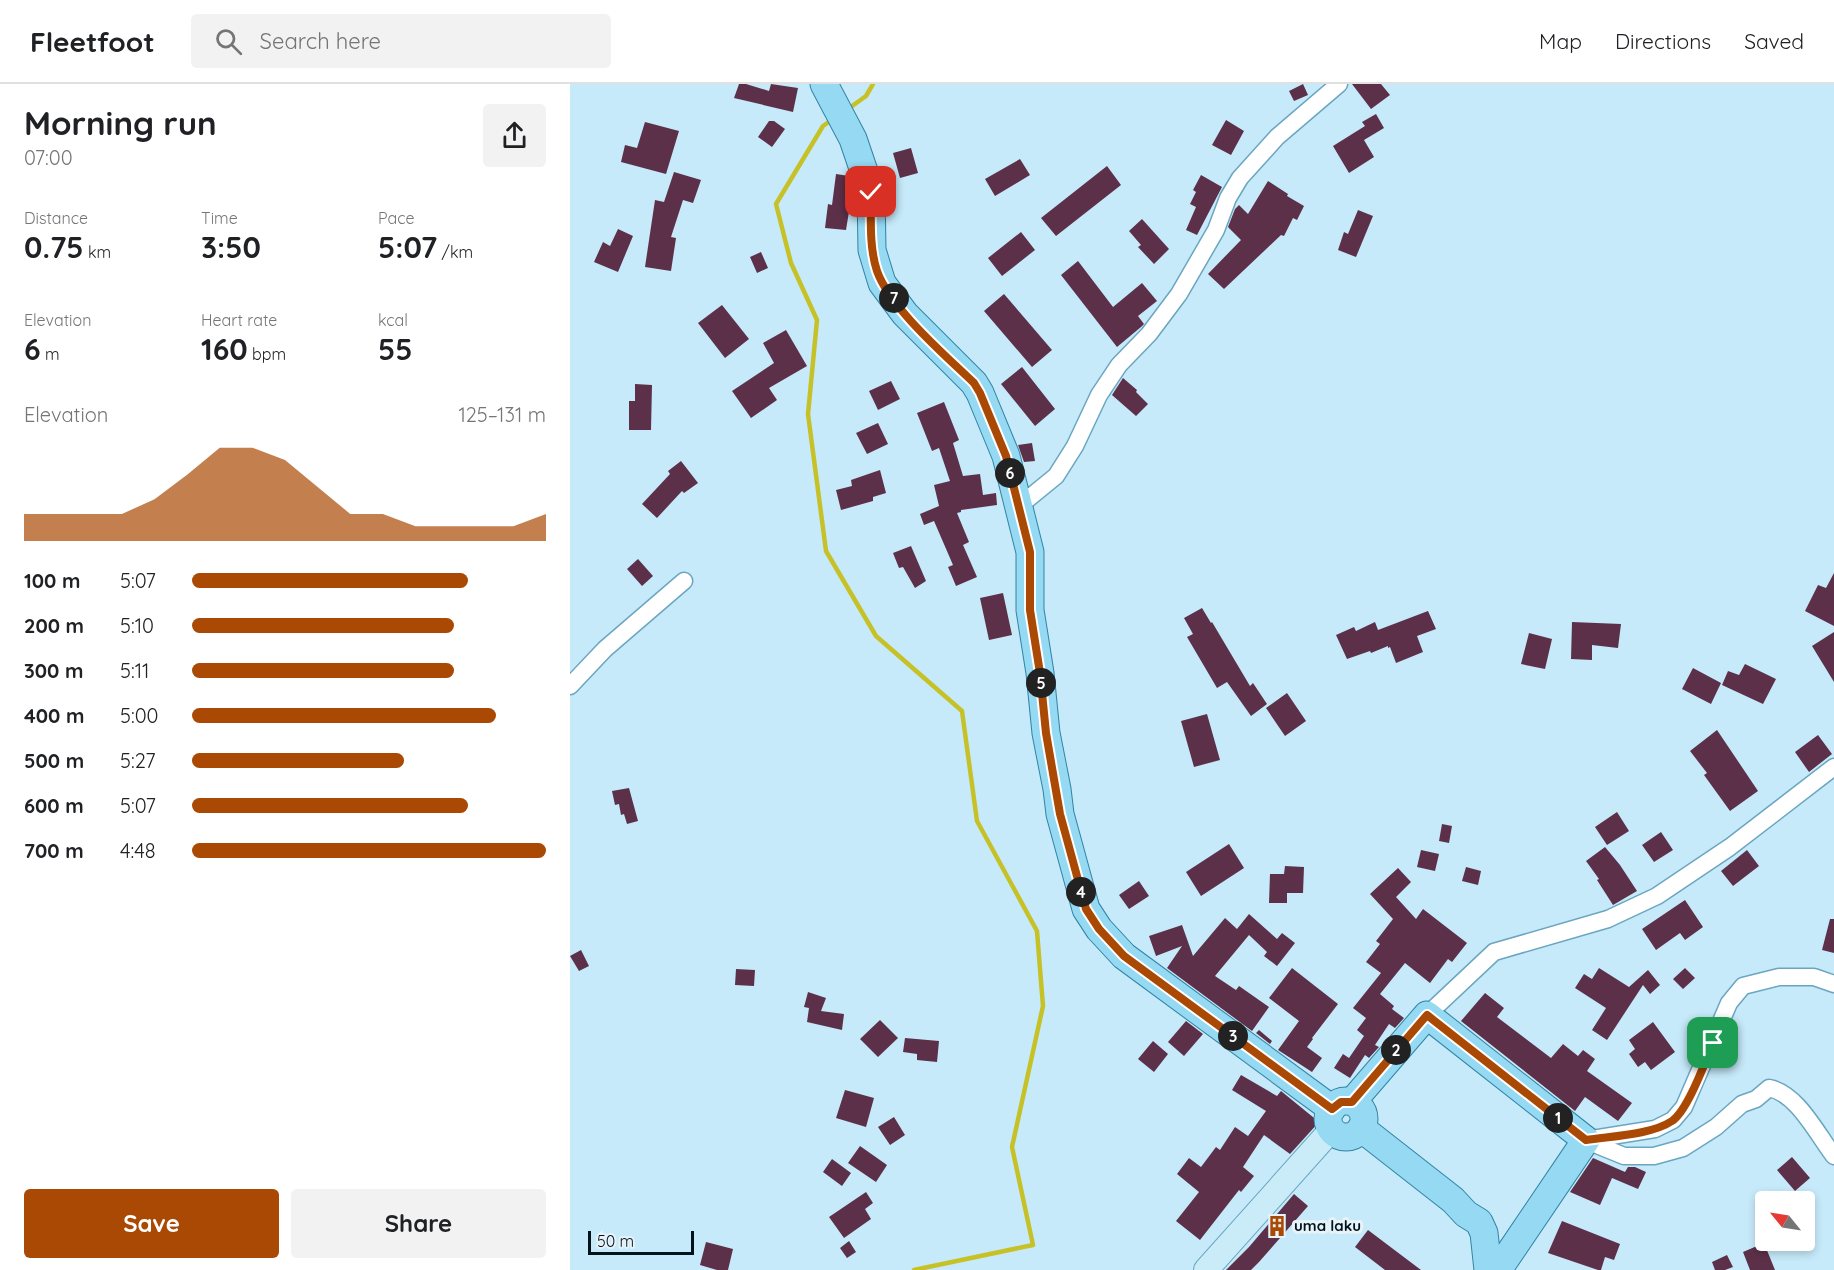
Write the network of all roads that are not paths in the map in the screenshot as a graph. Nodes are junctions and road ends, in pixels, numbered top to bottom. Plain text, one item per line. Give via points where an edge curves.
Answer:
1 (824, 84) edge
2 (1339, 84) edge
3 (1018, 507) junction
4 (684, 581) dead end
5 (570, 686) edge
6 (1834, 767) edge
7 (1834, 984) edge
8 (1427, 1015) junction
9 (1338, 1113) junction
10 (1586, 1140) junction
11 (1834, 1156) edge
12 (1206, 1270) edge
13 (1488, 1270) edge
14 (1498, 1270) edge

1 - 3 main road via 853,139 871,192 872,250 882,283 905,314 974,383 1006,456
2 - 3 street via 1277,136 1240,178 1179,294 1099,395 1056,476
3 - 9 main road via 1030,552 1030,610 1046,733 1060,814 1086,909 1124,956
4 - 5 street via 605,649
6 - 8 street via 1657,896 1608,919 1494,952
7 - 10 street via 1814,977 1779,976 1743,986 1729,1003 1684,1107 1673,1120 1655,1129
8 - 9 main road
8 - 10 main road
9 - 12 street
9 - 13 main road via 1337,1134 1350,1137 1362,1128 1479,1222
10 - 11 street via 1624,1156 1654,1156 1683,1148 1769,1088 1794,1101
10 - 14 main road

